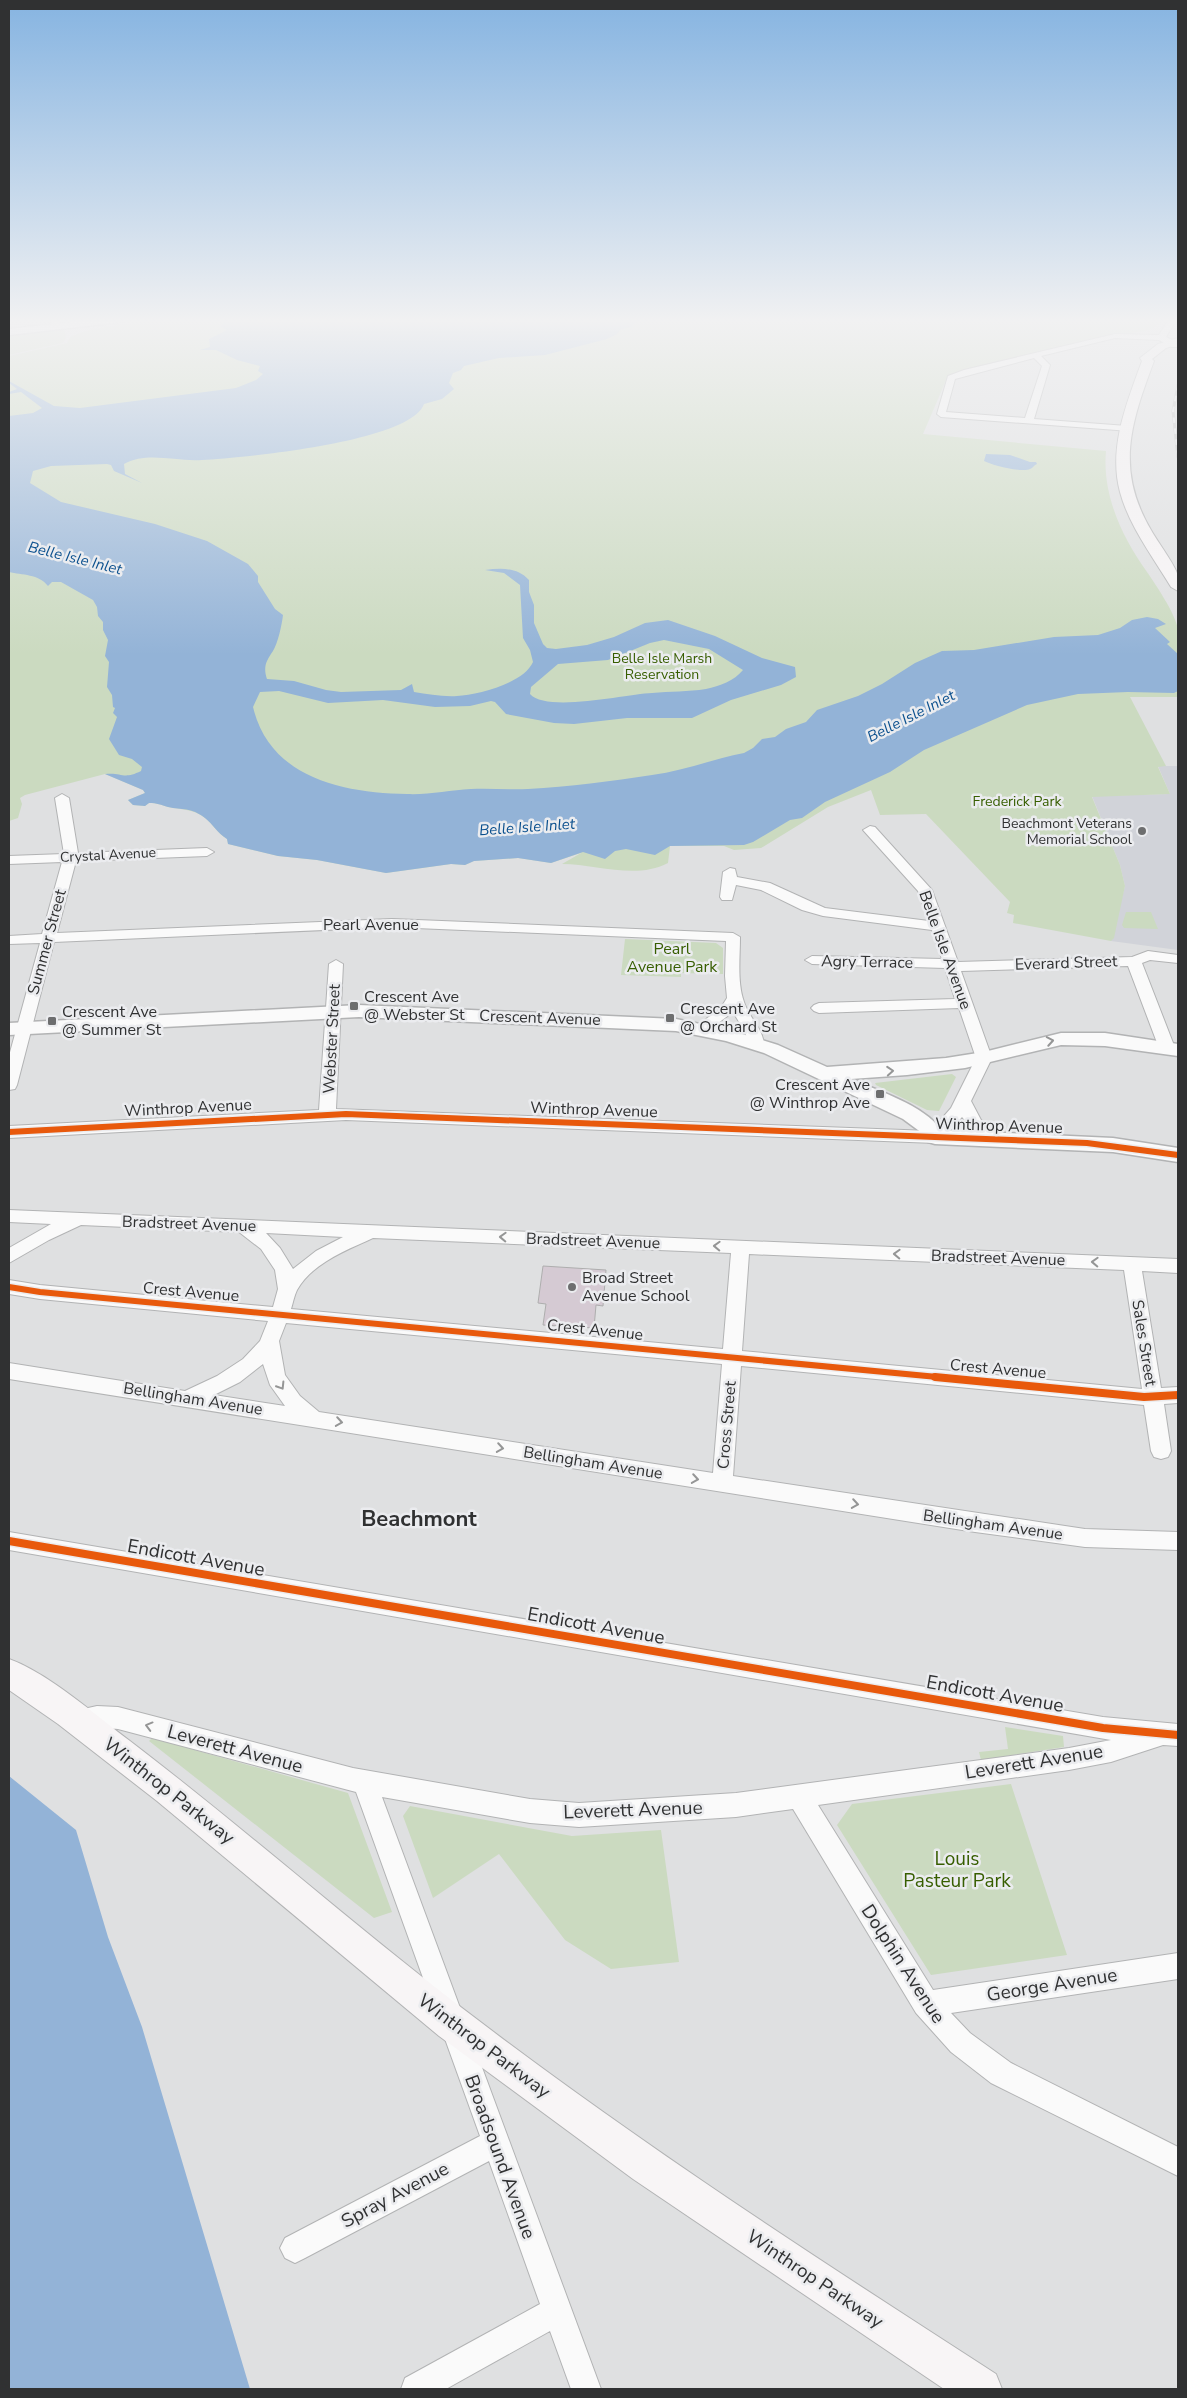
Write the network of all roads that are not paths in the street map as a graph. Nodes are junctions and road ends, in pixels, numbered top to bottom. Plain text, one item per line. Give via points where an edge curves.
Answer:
1 (1127, 431) edge
2 (1178, 586) edge
3 (62, 798) dead end
4 (870, 830) dead end
5 (207, 852) dead end
6 (70, 856) junction
7 (9, 860) edge
8 (727, 897) dead end
9 (938, 926) junction
10 (48, 939) junction
11 (9, 940) edge
12 (1178, 959) edge
13 (812, 960) dead end
14 (1134, 961) junction
15 (336, 964) dead end
16 (952, 966) junction
17 (735, 997) junction
18 (965, 1003) junction
19 (819, 1008) dead end
20 (333, 1013) junction
21 (16, 1028) edge
22 (700, 1029) junction
23 (756, 1044) junction
24 (1173, 1049) edge
25 (984, 1058) junction
26 (824, 1073) junction
27 (9, 1085) edge
28 (963, 1102) junction
29 (327, 1114) junction
30 (9, 1132) edge
31 (935, 1137) junction
32 (996, 1140) junction
33 (1178, 1155) edge
34 (9, 1216) edge
35 (80, 1219) junction
36 (243, 1226) junction
37 (371, 1232) junction
38 (741, 1247) junction
39 (9, 1256) edge
40 (1132, 1264) junction
41 (1178, 1266) edge
42 (9, 1287) edge
43 (287, 1291) junction
44 (280, 1314) junction
45 (270, 1342) junction
46 (732, 1358) junction
47 (9, 1371) edge
48 (1178, 1395) edge
49 (1152, 1397) junction
50 (188, 1398) junction
51 (315, 1418) junction
52 (1161, 1451) dead end
53 (722, 1483) junction
54 (9, 1541) edge
55 (1178, 1541) edge
56 (9, 1673) edge
57 (78, 1720) junction
58 (1170, 1734) edge
59 (365, 1783) junction
60 (799, 1796) junction
61 (1178, 1966) edge
62 (925, 2004) junction
63 (451, 2022) junction
64 (495, 2143) junction
65 (1178, 2162) edge
66 (295, 2248) dead end
67 (557, 2311) junction
68 (416, 2389) edge
69 (586, 2389) edge
70 (981, 2389) edge

1 - 2 main road via 1123,469 1132,509
3 - 6 street, Summer Street
4 - 9 street, Belle Isle Avenue via 925,890
5 - 6 street, Crystal Avenue
6 - 7 street, Crystal Avenue
6 - 10 street, Summer Street
8 - 9 street via 730,876 760,884 823,912
9 - 16 street, Belle Isle Avenue
10 - 11 street, Pearl Avenue
10 - 17 street, Pearl Avenue via 377,924 733,937
10 - 21 street, Summer Street
12 - 14 street, Everard Street via 1148,955
13 - 16 street, Agry Terrace
14 - 16 street, Everard Street
14 - 24 street
15 - 20 street, Webster Street
16 - 18 street, Belle Isle Avenue
17 - 22 street via 726,1012
17 - 23 street via 753,1029
18 - 19 street
18 - 25 street, Belle Isle Avenue
20 - 21 street, Crescent Avenue
20 - 22 street, Crescent Avenue via 639,1022
20 - 29 street, Webster Street
21 - 27 street, Summer Street
22 - 23 street, Crescent Avenue
23 - 26 street, Crescent Avenue
25 -> 24 street, Crescent Avenue via 1038,1043 1072,1038
26 -> 25 street, Crescent Avenue via 903,1070
25 - 28 street
26 - 31 street, Crescent Avenue via 916,1118
28 - 31 street
28 - 32 street via 974,1122
29 - 30 street, Winthrop Avenue
29 - 31 street, Winthrop Avenue
31 - 32 street, Winthrop Avenue
32 - 33 street, Winthrop Avenue via 1113,1145
34 - 35 street, Bradstreet Avenue
35 - 36 street, Bradstreet Avenue
35 - 39 street via 43,1234
36 - 37 street, Bradstreet Avenue
36 - 43 street via 262,1239 276,1256
38 -> 37 street, Bradstreet Avenue
37 - 43 street via 316,1260 299,1274
40 -> 38 street, Bradstreet Avenue
38 - 46 street, Cross Street
40 - 41 street, Bradstreet Avenue
40 - 49 street, Sales Street
42 - 44 street, Crest Avenue
43 - 44 street
44 - 45 street
44 - 46 street, Crest Avenue
45 - 50 street via 244,1368
45 -> 51 street via 271,1364 277,1380 294,1404
46 - 49 street, Crest Avenue
46 - 53 street, Cross Street
47 - 50 street, Bellingham Avenue
48 - 49 street, Crest Avenue
49 - 52 street, Sales Street
50 - 51 street, Bellingham Avenue
51 -> 53 street, Bellingham Avenue
53 -> 55 street, Bellingham Avenue via 1072,1537
54 - 58 street, Endicott Avenue via 1095,1726
56 - 57 main road, Winthrop Parkway
59 -> 57 street, Leverett Avenue via 118,1718
57 - 63 main road, Winthrop Parkway via 206,1819
58 - 60 street, Leverett Avenue via 1069,1759
59 - 60 street, Leverett Avenue via 530,1811 579,1815 736,1805
59 - 63 street, Broadsound Avenue
60 - 62 street, Dolphin Avenue
61 - 62 street, George Avenue
62 - 65 street, Dolphin Avenue via 958,2041 995,2069
63 - 64 street, Broadsound Avenue
63 - 70 main road, Winthrop Parkway via 700,2202
64 - 66 street, Spray Avenue
64 - 67 street, Broadsound Avenue
67 - 68 street
67 - 69 street, Broadsound Avenue

